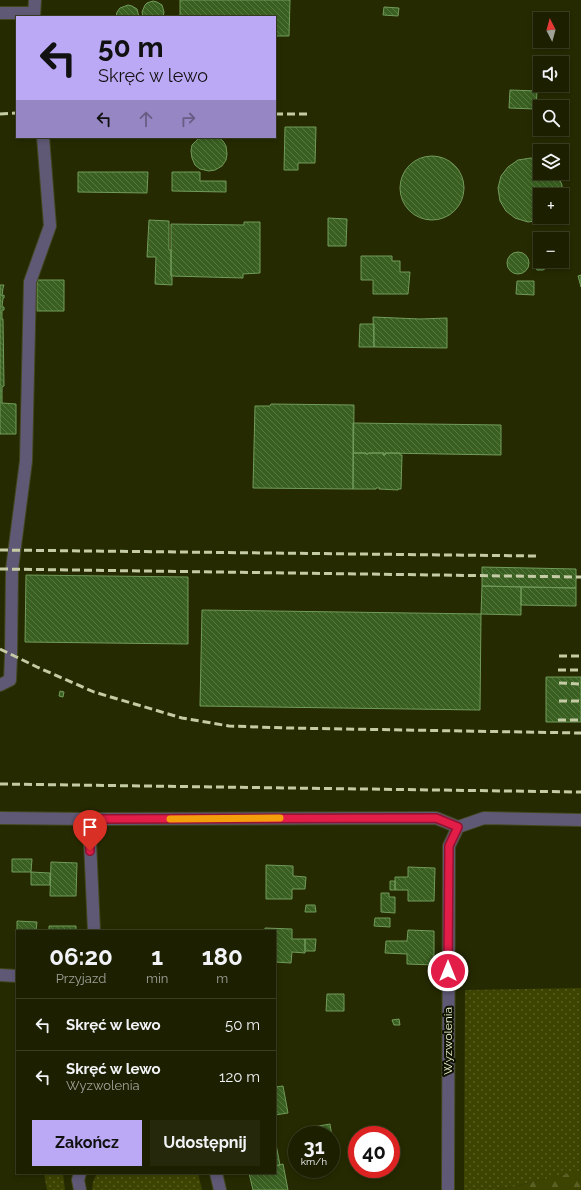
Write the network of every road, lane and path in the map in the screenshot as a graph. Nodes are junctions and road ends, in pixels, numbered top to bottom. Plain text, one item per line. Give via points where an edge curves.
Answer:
1 (35, 0) edge
2 (0, 13) edge
3 (34, 15) edge
4 (43, 138) edge
5 (0, 685) edge
6 (0, 818) edge
7 (89, 819) junction
8 (581, 820) edge
9 (458, 827) junction
10 (94, 930) edge
11 (0, 975) edge
12 (16, 976) edge
13 (80, 1174) edge
14 (216, 1174) edge
15 (80, 1190) edge
16 (220, 1190) edge
17 (448, 1190) edge

1 - 3 street
2 - 3 street
4 - 5 street via 50,226 30,282 26,461 12,569 10,680
6 - 7 street
7 - 9 street via 436,818
7 - 10 street
8 - 9 street via 484,818
9 - 17 street, Wyzwolenia via 449,846
11 - 12 street
13 - 15 street
14 - 16 street

